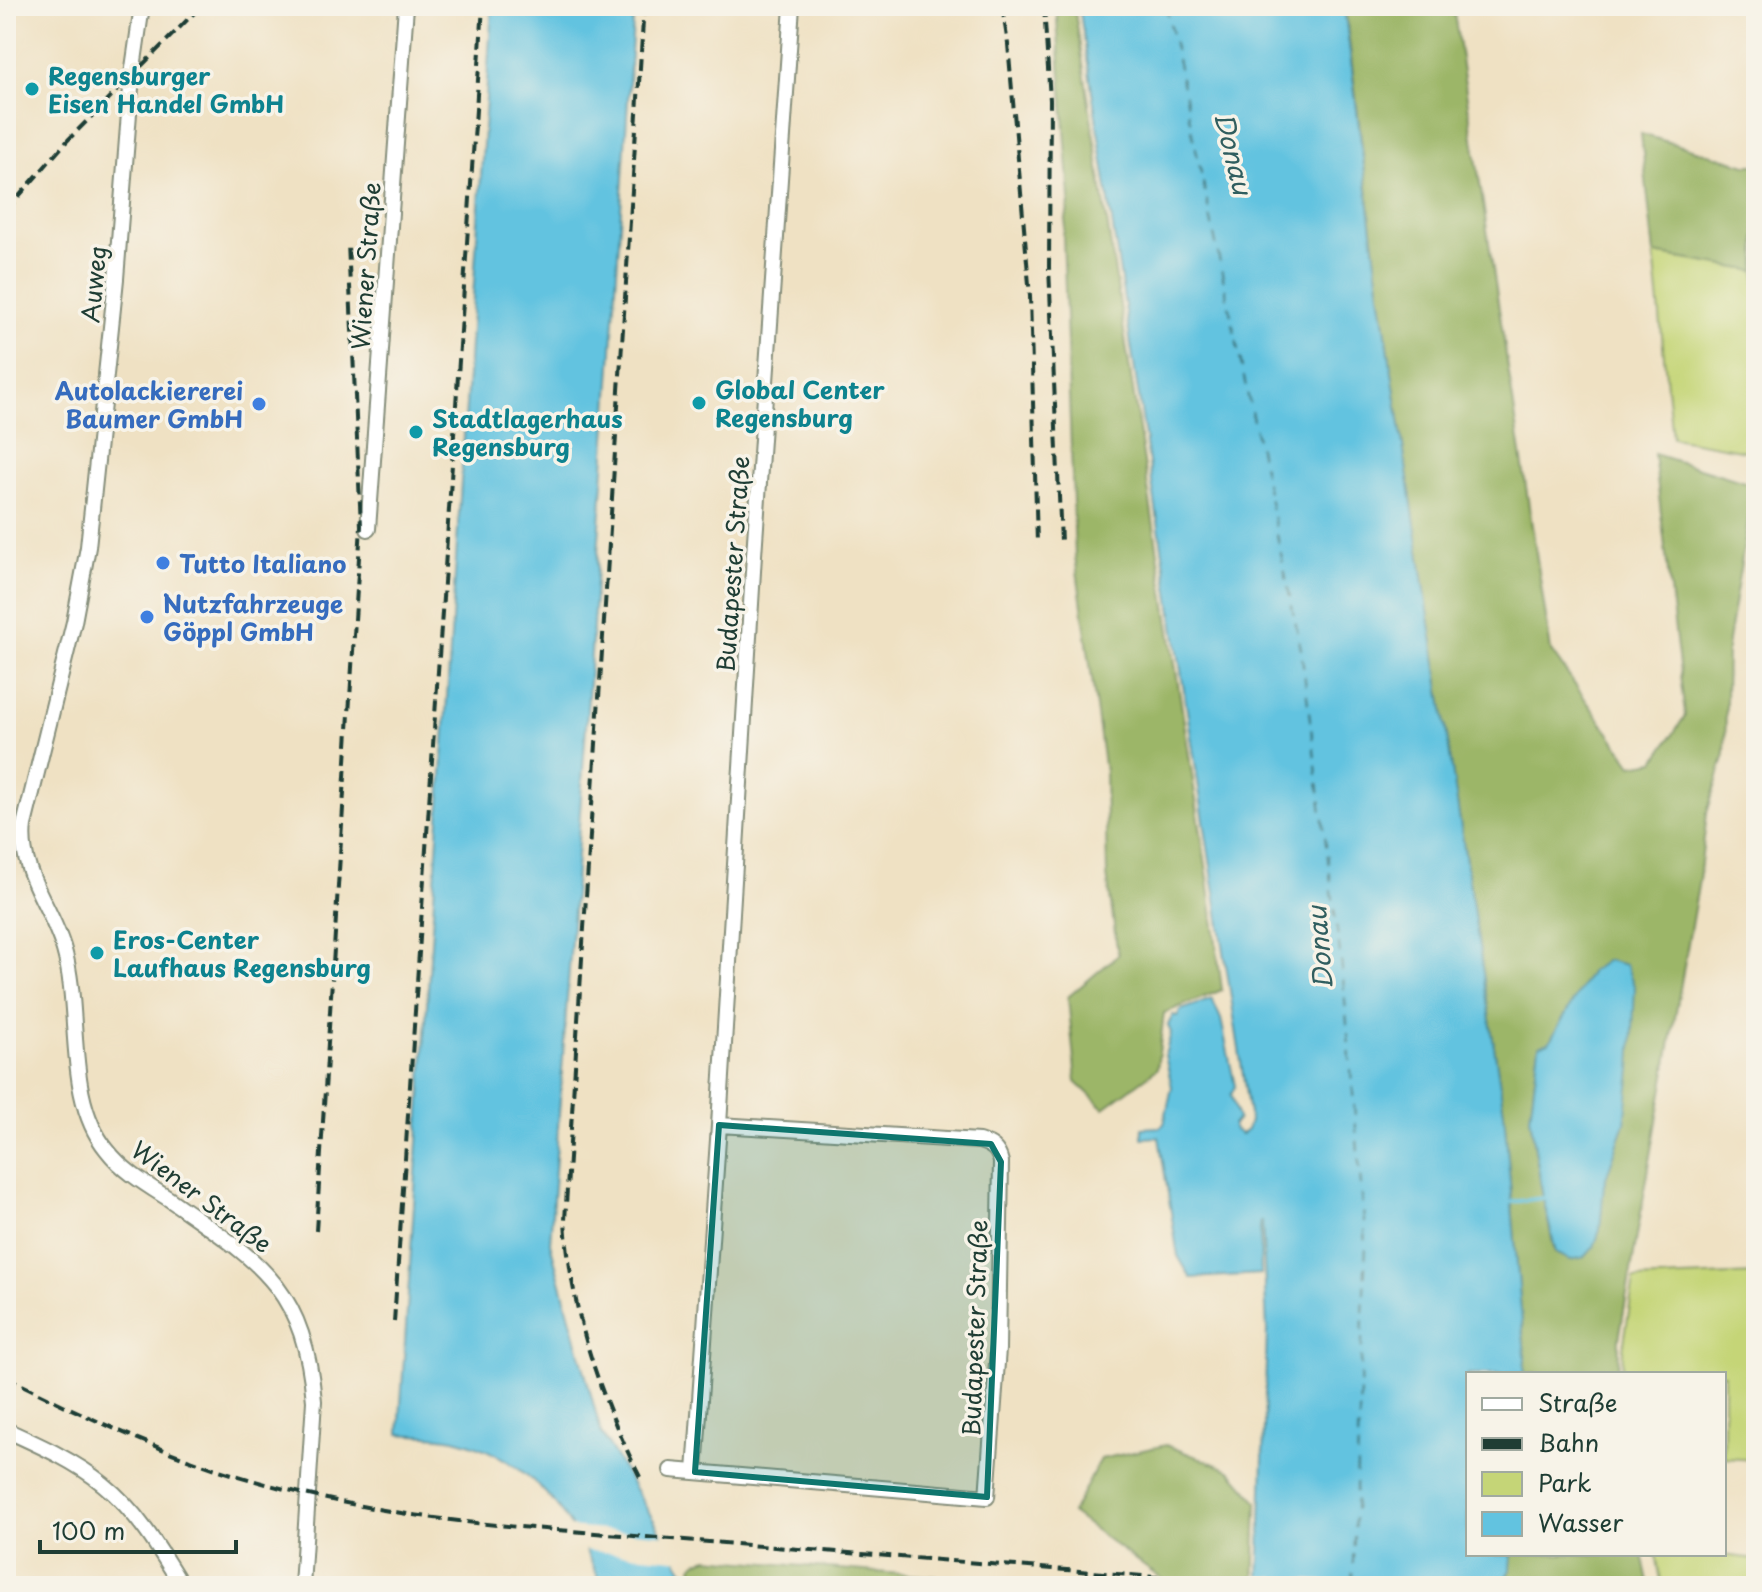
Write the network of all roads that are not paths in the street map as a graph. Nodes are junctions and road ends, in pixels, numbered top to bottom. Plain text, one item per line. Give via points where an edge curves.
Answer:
1 (142, 6) edge
2 (406, 6) edge
3 (792, 6) edge
4 (368, 529) dead end
5 (85, 567) joint
6 (719, 1125) junction
7 (6, 1430) edge
8 (671, 1470) dead end
9 (695, 1472) junction
10 (182, 1586) edge
11 (302, 1586) edge

1 - 5 street, Auweg
2 - 4 street, Wiener Straße
3 - 6 street, Budapester Straße
5 - 11 street, Wiener Straße via 24,825 23,855 63,946 82,1097 106,1149 127,1171 250,1256 268,1273 299,1324 314,1401
6 - 9 street, Budapester Straße
6 - 9 street, Budapester Straße via 991,1144 1001,1162 998,1349 987,1497
7 - 10 street via 103,1483 146,1530
8 - 9 street, Budapester Straße

